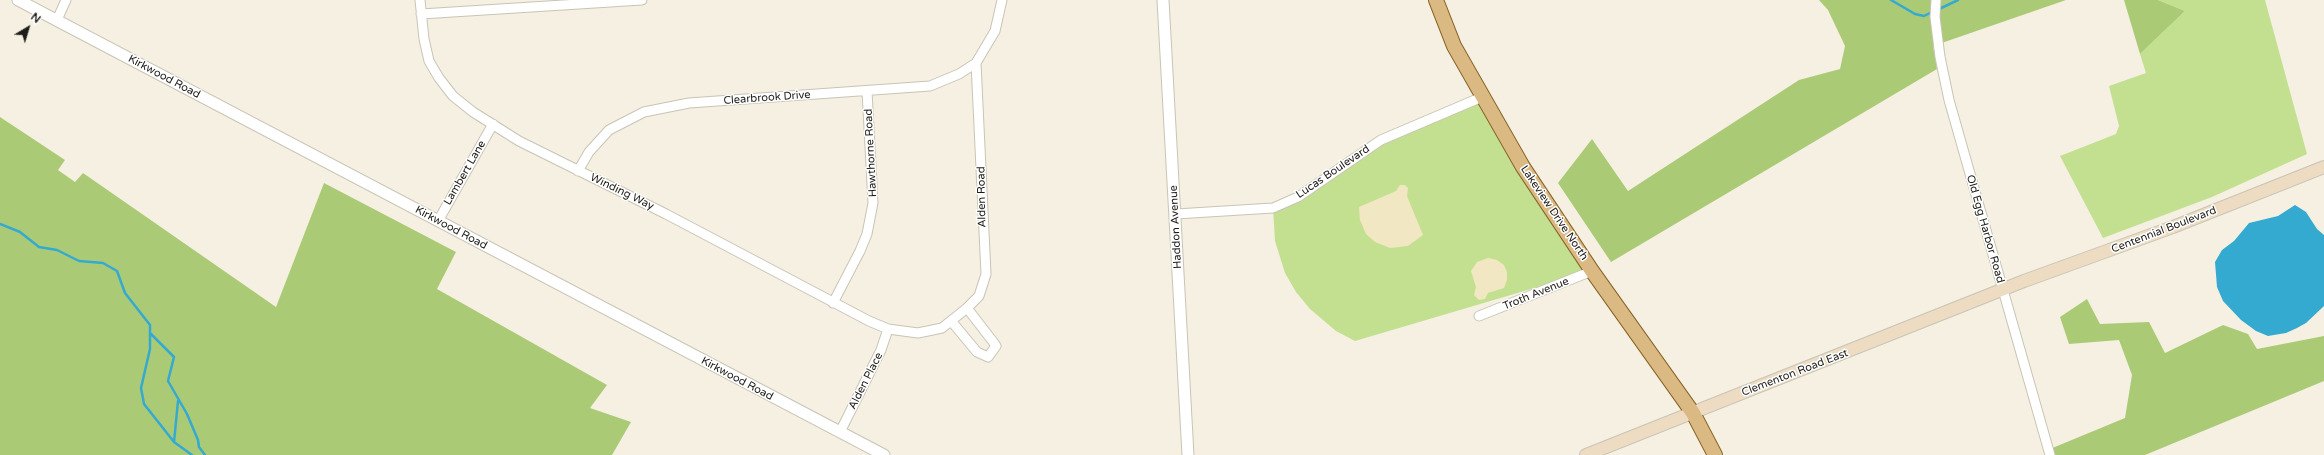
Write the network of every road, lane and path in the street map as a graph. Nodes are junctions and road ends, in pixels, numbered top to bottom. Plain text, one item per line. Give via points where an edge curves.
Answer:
1 (18, 0) edge
2 (66, 0) edge
3 (420, 0) edge
4 (642, 0) edge
5 (1002, 0) edge
6 (1163, 0) edge
7 (1436, 0) edge
8 (1936, 0) edge
9 (526, 4) edge
10 (421, 14) junction
11 (57, 20) junction
12 (976, 63) junction
13 (868, 91) junction
14 (1482, 97) junction
15 (493, 124) junction
16 (2324, 167) edge
17 (578, 171) junction
18 (1176, 214) junction
19 (438, 221) junction
20 (1592, 271) junction
21 (2002, 290) junction
22 (833, 303) junction
23 (967, 308) junction
24 (1479, 316) dead end
25 (952, 322) junction
26 (888, 329) junction
27 (1693, 413) junction
28 (840, 432) junction
29 (884, 455) edge
30 (1188, 455) edge
31 (1586, 455) edge
32 (1715, 455) edge
33 (2050, 455) edge

1 - 11 street, Kirkwood Road
2 - 11 street
3 - 10 street, Winding Way
4 - 9 street
5 - 12 street via 995,31
6 - 18 street, Haddon Avenue
7 - 14 main road, Lakeview Drive North via 1454,46
8 - 21 street, Old Egg Harbor Road via 1935,17 1940,57 1949,100
9 - 10 street
10 - 15 street, Winding Way via 430,61 438,78 453,96
11 - 19 street, Kirkwood Road
12 - 13 street, Clearbrook Drive via 959,74 930,86
12 - 23 street, Alden Road via 986,274 979,296
13 - 17 street, Clearbrook Drive via 689,103 644,112 609,130 589,152
13 - 22 street, Hawthorne Road via 873,203 867,234
14 - 18 street, Lucas Boulevard via 1381,140 1298,197 1273,208
14 - 20 main road, Lakeview Drive North via 1523,167
15 - 17 street, Winding Way via 519,141
15 - 19 street, Lambert Lane
16 - 21 main road, Centennial Boulevard via 2173,227
17 - 22 street, Winding Way via 666,214
18 - 30 street, Haddon Avenue
19 - 28 street, Kirkwood Road
20 - 24 street, Troth Avenue
20 - 27 main road, Lakeview Drive North
21 - 27 main road, Clementon Road East
21 - 33 street, Old Egg Harbor Road
22 - 26 street, Winding Way
23 - 25 street, Alden Road
23 - 25 street via 996,346 988,356 977,352
25 - 26 street, Alden Road via 931,332
26 - 28 street, Alden Place via 881,350
27 - 31 main road, Clementon Road East
27 - 32 main road, Lakeview Drive North
28 - 29 street, Kirkwood Road

